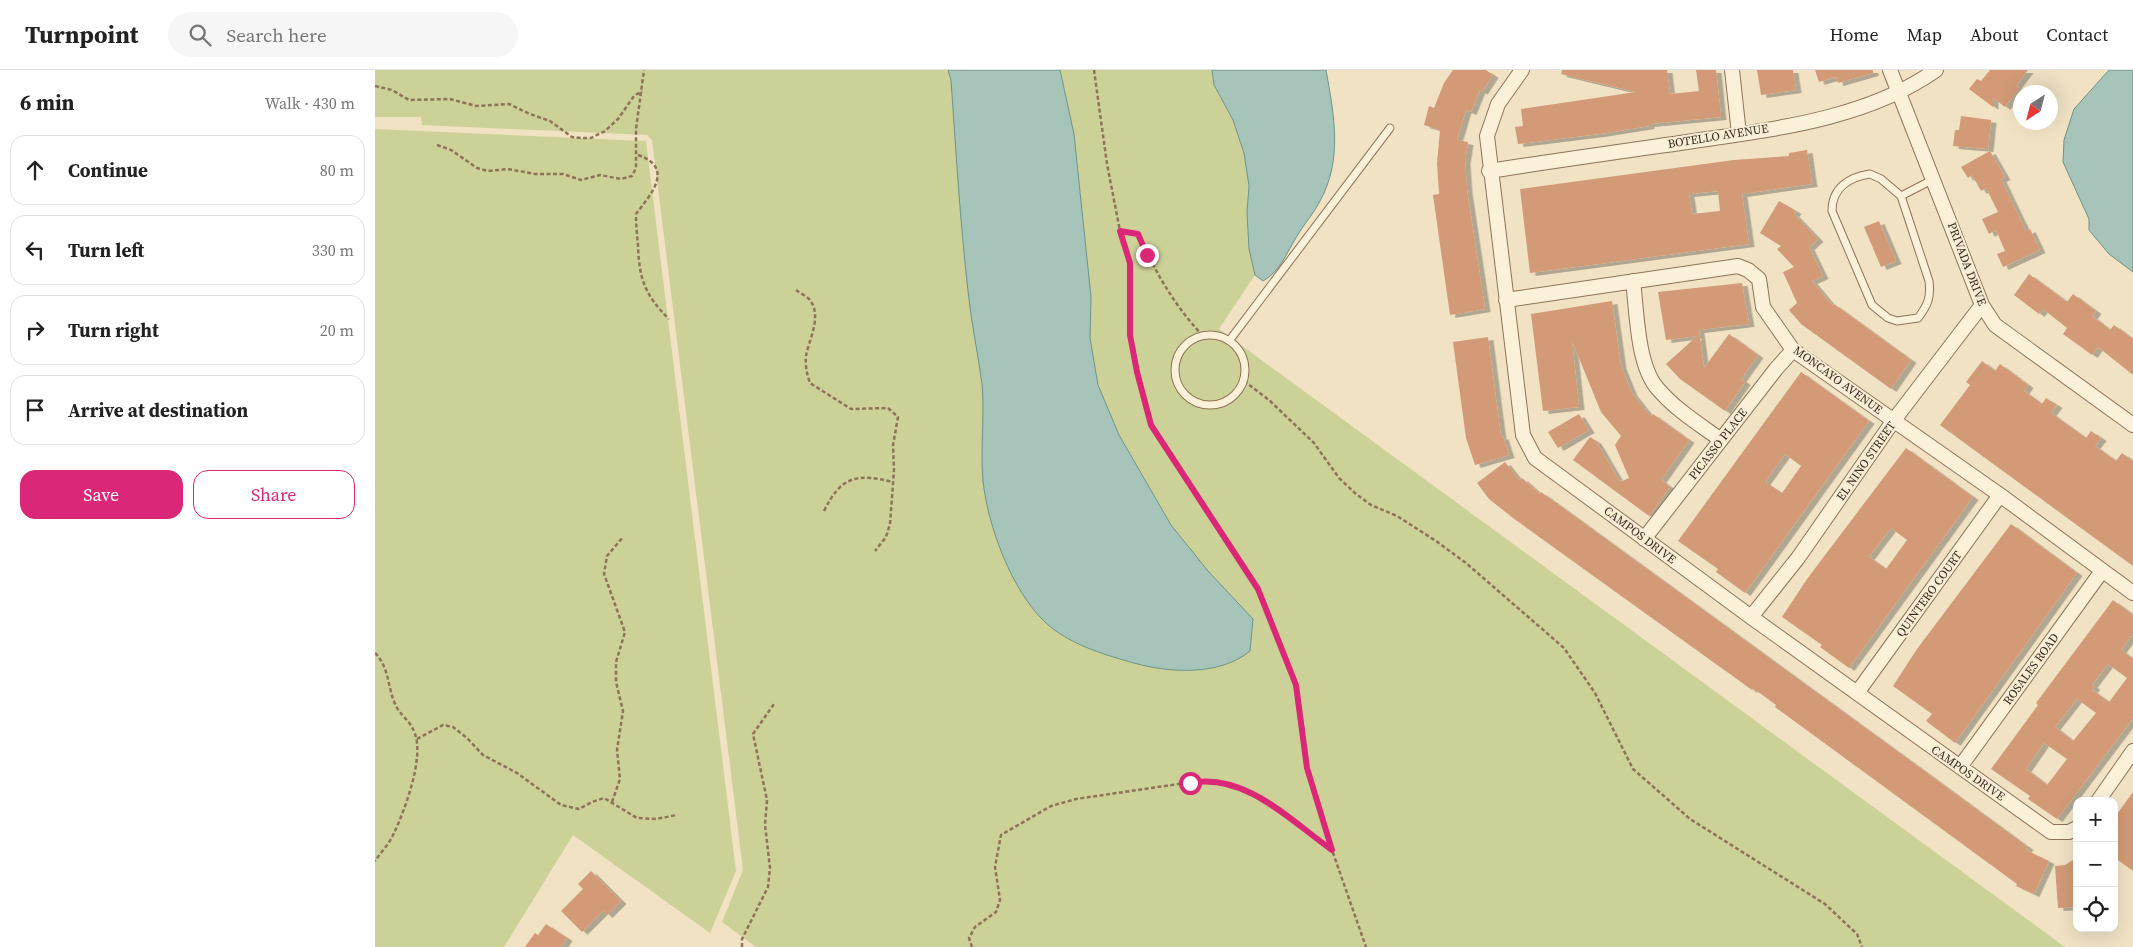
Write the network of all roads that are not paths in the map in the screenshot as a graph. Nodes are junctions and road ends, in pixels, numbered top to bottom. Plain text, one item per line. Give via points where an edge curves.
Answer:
1 (1523, 70) edge
2 (1732, 70) edge
3 (1890, 70) edge
4 (1936, 70) edge
5 (1899, 93) junction
6 (1390, 128) dead end
7 (1739, 134) junction
8 (1489, 171) junction
9 (1934, 179) junction
10 (1901, 196) junction
11 (1633, 281) junction
12 (1506, 300) junction
13 (1982, 305) junction
14 (1229, 341) junction
15 (1793, 350) junction
16 (1894, 420) junction
17 (2133, 425) edge
18 (1721, 440) junction
19 (2000, 495) junction
20 (1645, 539) junction
21 (2102, 571) junction
22 (2133, 594) edge
23 (1751, 618) junction
24 (1857, 694) junction
25 (2133, 751) edge
26 (1960, 767) junction
27 (2101, 797) edge
28 (2073, 830) edge

1 - 8 street, CAMPOS DRIVE via 1498,104 1487,136
2 - 7 street
3 - 5 street, PRIVADA DRIVE
4 - 5 street, BOTELLO AVENUE
5 - 7 street, BOTELLO AVENUE via 1853,111
5 - 9 street, PRIVADA DRIVE
6 - 14 lane
7 - 8 street, BOTELLO AVENUE
8 - 12 street, CAMPOS DRIVE
9 - 10 lane
9 - 13 street, PRIVADA DRIVE
10 - 10 lane via 1931,295 1918,318 1897,321 1872,305 1832,211 1832,200 1847,181 1870,174
11 - 12 street, MONCAYO AVENUE
11 - 15 street, MONCAYO AVENUE via 1738,266 1748,270 1759,279 1763,307
11 - 18 street via 1644,362 1649,376 1657,389 1689,418
12 - 20 street, CAMPOS DRIVE via 1523,435 1535,458
13 - 16 street, EL NINO STREET
13 - 17 street, PRIVADA DRIVE via 1995,325
14 - 14 lane via 1203,336 1184,347 1178,357 1175,368 1181,390 1199,404 1215,405 1231,399 1244,381 1246,369 1243,358
15 - 16 street, MONCAYO AVENUE
15 - 18 street, PICASSO PLACE
16 - 19 street, MONCAYO AVENUE
16 - 23 street, EL NINO STREET via 1798,558
18 - 20 street, PICASSO PLACE
19 - 21 street, MONCAYO AVENUE
19 - 24 street, QUINTERO COURT
20 - 23 street, CAMPOS DRIVE
21 - 22 street, MONCAYO AVENUE
21 - 26 street, ROSALES ROAD
23 - 24 street, CAMPOS DRIVE
24 - 26 street, CAMPOS DRIVE
25 - 27 street
26 - 28 street, CAMPOS DRIVE via 2051,832

